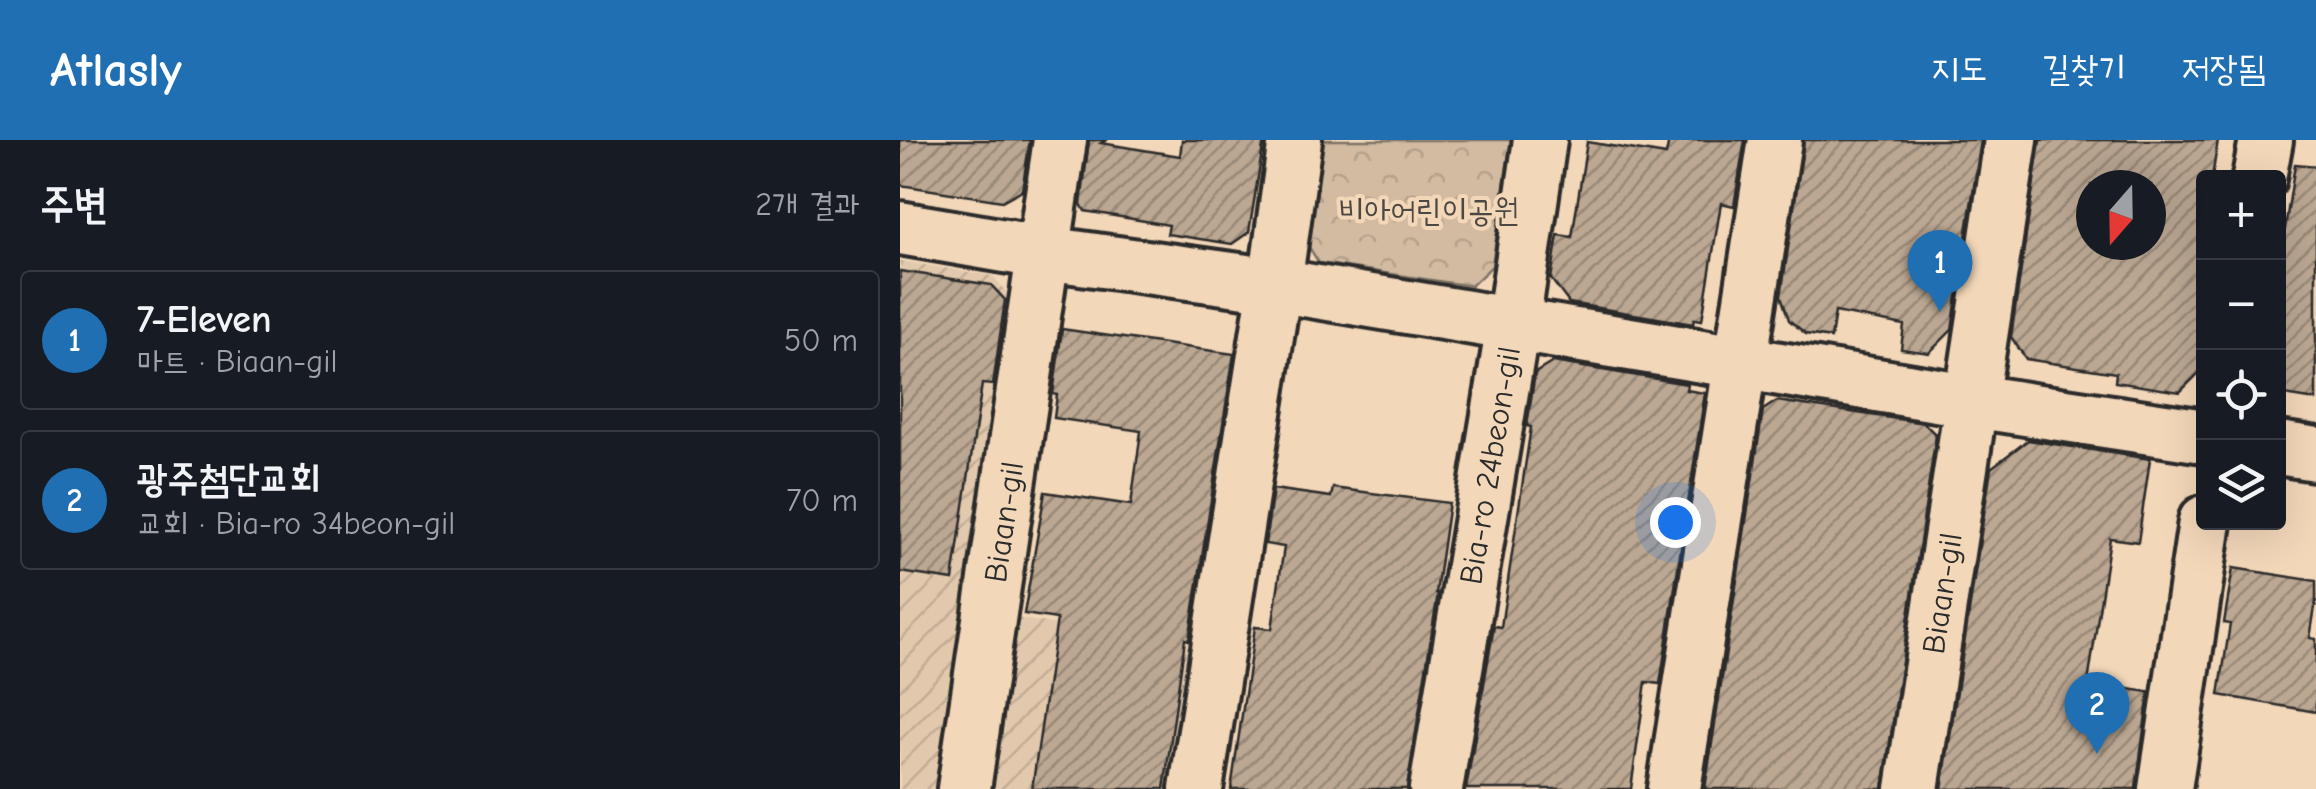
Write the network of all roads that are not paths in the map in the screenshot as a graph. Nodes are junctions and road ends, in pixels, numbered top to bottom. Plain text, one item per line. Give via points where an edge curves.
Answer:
1 (1060, 140) edge
2 (1295, 140) edge
3 (1540, 140) edge
4 (1775, 140) edge
5 (2011, 140) edge
6 (2266, 140) edge
7 (2261, 170) edge
8 (900, 228) edge
9 (1045, 253) junction
10 (1275, 285) junction
11 (1513, 325) junction
12 (1742, 361) junction
13 (1973, 401) junction
14 (2196, 435) edge
15 (2286, 449) edge
16 (2316, 454) edge
17 (2204, 530) edge
18 (964, 789) edge
19 (1196, 789) edge
20 (1436, 789) edge
21 (1674, 789) edge
22 (1912, 789) edge
23 (2164, 789) edge

1 - 9 street, Biaan-gil
2 - 10 street
3 - 11 street, Bia-ro 24beon-gil
4 - 12 street
5 - 13 street, Biaan-gil
6 - 7 street
8 - 9 street
9 - 10 street
9 - 18 street, Biaan-gil
10 - 11 street
10 - 19 street
11 - 12 street
11 - 20 street, Bia-ro 24beon-gil
12 - 13 street
12 - 21 street
13 - 14 street
13 - 22 street, Biaan-gil
15 - 16 street
17 - 23 street

